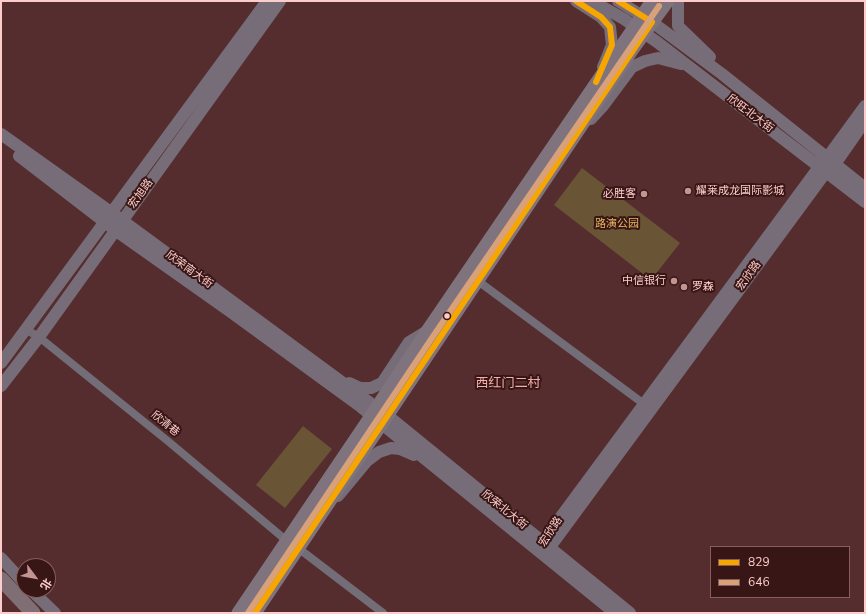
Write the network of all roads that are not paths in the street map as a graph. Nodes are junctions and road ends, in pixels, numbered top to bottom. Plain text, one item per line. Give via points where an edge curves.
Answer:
1 (267, 1) edge
2 (280, 1) edge
3 (576, 1) edge
4 (592, 1) edge
5 (618, 1) edge
6 (652, 1) edge
7 (668, 1) edge
8 (678, 1) edge
9 (643, 24) junction
10 (690, 68) junction
11 (722, 74) junction
12 (595, 85) junction
13 (865, 106) edge
14 (865, 121) edge
15 (577, 133) junction
16 (1, 134) edge
17 (1, 143) edge
18 (827, 165) junction
19 (865, 188) edge
20 (865, 202) edge
21 (108, 217) junction
22 (119, 226) junction
23 (478, 281) junction
24 (25, 329) junction
25 (427, 330) junction
26 (39, 337) junction
27 (1, 363) edge
28 (338, 379) junction
29 (1, 386) edge
30 (644, 404) junction
31 (374, 412) junction
32 (385, 420) junction
33 (427, 461) junction
34 (323, 512) junction
35 (293, 545) junction
36 (544, 547) junction
37 (1, 558) edge
38 (16, 574) edge
39 (1, 579) edge
40 (1, 592) edge
41 (39, 598) edge
42 (21, 613) edge
43 (34, 613) edge
44 (54, 613) edge
45 (238, 613) edge
46 (255, 613) edge
47 (383, 613) edge
48 (615, 613) edge
49 (630, 613) edge

1 - 21 street, 宏旭路
2 - 22 street, 宏旭路
3 - 12 street via 601,17 610,27 612,45
4 - 9 street
5 - 9 street
6 - 9 main road
7 - 9 main road
8 - 11 street via 678,26 707,53
9 - 10 street, 欣旺北大街
9 - 11 street, 欣旺北大街
9 - 12 main road
9 - 15 main road
10 - 15 street via 658,58 632,67 603,106
10 - 18 street, 欣旺北大街
11 - 18 street, 欣旺北大街
12 - 25 main road
13 - 18 street
14 - 18 street
15 - 23 main road
16 - 21 street, 欣荣南大街
17 - 21 street, 欣荣南大街
18 - 19 street, 欣旺北大街
18 - 20 street, 欣旺北大街
18 - 30 street, 宏欣路
18 - 36 street, 宏欣路
21 - 22 street, 欣荣南大街
21 - 24 street, 宏旭路
22 - 26 street, 宏旭路
22 - 28 street, 欣荣南大街
22 - 31 street, 欣荣南大街 via 231,312
23 - 30 street
23 - 32 main road
24 - 26 street, 欣清巷
24 - 27 street, 宏旭路
25 - 28 street via 409,342 382,382 377,385 360,388
25 - 31 main road
26 - 29 street, 宏旭路
26 - 35 street, 欣清巷
28 - 31 street, 欣荣南大街
30 - 36 street, 宏欣路
31 - 32 street, 欣荣北大街
31 - 35 main road
32 - 33 street, 欣荣北大街
32 - 34 main road
32 - 36 street, 欣荣北大街
33 - 34 street via 391,448 379,452 367,461
33 - 36 street, 欣荣北大街
34 - 35 main road
35 - 45 main road
35 - 46 main road
35 - 47 street, 欣清巷
36 - 48 street, 欣荣北大街
36 - 49 street, 欣荣北大街
37 - 38 street
39 - 43 highway
40 - 42 highway
41 - 44 street

